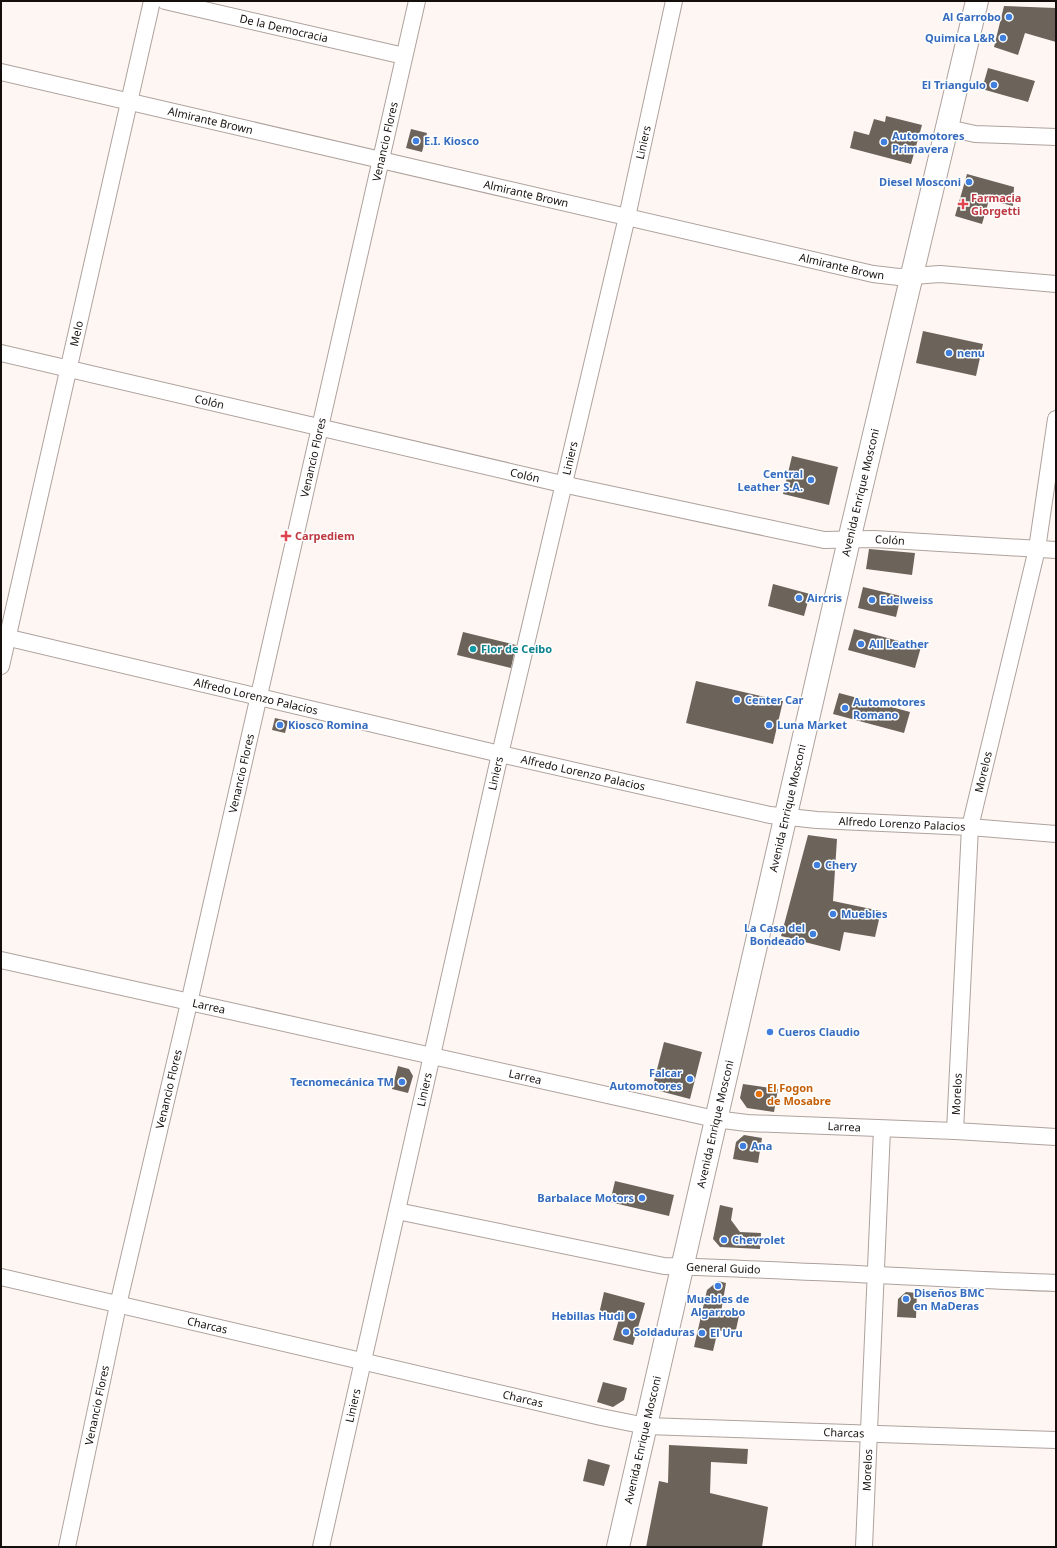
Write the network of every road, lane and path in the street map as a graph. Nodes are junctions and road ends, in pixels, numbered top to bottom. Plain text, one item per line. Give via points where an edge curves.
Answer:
1 (152, 1) edge
2 (165, 1) edge
3 (417, 1) edge
4 (674, 1) edge
5 (977, 1) edge
6 (404, 56) junction
7 (1, 72) edge
8 (129, 102) junction
9 (948, 128) junction
10 (1056, 137) edge
11 (380, 161) junction
12 (627, 217) junction
13 (913, 276) junction
14 (1056, 284) edge
15 (1, 353) edge
16 (69, 368) junction
17 (1056, 419) edge
18 (321, 427) junction
19 (562, 484) junction
20 (849, 540) junction
21 (1037, 549) junction
22 (1056, 550) edge
23 (4, 636) edge
24 (1, 666) edge
25 (259, 695) junction
26 (500, 754) junction
27 (786, 818) junction
28 (970, 827) junction
29 (1056, 834) edge
30 (1, 960) edge
31 (190, 1003) junction
32 (432, 1057) junction
33 (715, 1119) junction
34 (882, 1129) junction
35 (955, 1131) junction
36 (1056, 1137) edge
37 (397, 1211) junction
38 (682, 1267) junction
39 (877, 1276) junction
40 (1, 1277) edge
41 (1056, 1283) edge
42 (118, 1306) junction
43 (363, 1362) junction
44 (646, 1426) junction
45 (869, 1434) junction
46 (1056, 1440) edge
47 (67, 1547) edge
48 (321, 1547) edge
49 (618, 1547) edge
50 (864, 1547) edge

1 - 8 street, Melo
2 - 6 street, De la Democracia
3 - 6 street, Venancio Flores
4 - 12 street, Liniers
5 - 9 main road, Avenida Enrique Mosconi
6 - 11 street, Venancio Flores
7 - 8 street, Almirante Brown
8 - 11 street, Almirante Brown
8 - 16 street, Melo
9 - 10 street via 974,134
9 - 13 main road, Avenida Enrique Mosconi
11 - 12 street, Almirante Brown
11 - 18 street, Venancio Flores
12 - 13 street, Almirante Brown via 872,274 890,277
12 - 19 street, Liniers
13 - 14 street, Almirante Brown via 940,274
13 - 20 main road, Avenida Enrique Mosconi
15 - 16 street, Colón
16 - 18 street, Colón
16 - 23 street, Melo
17 - 21 street, Morelos
18 - 19 street, Colón
18 - 25 street, Venancio Flores
19 - 20 street, Colón via 824,540
19 - 26 street, Liniers
20 - 21 street, Colón via 874,539
20 - 27 main road, Avenida Enrique Mosconi
21 - 22 street, Colón
21 - 28 street, Morelos
23 - 24 street, Melo
23 - 25 street, Alfredo Lorenzo Palacios
25 - 26 street, Alfredo Lorenzo Palacios
25 - 31 street, Venancio Flores
26 - 27 street, Alfredo Lorenzo Palacios
26 - 32 street, Liniers
27 - 28 street, Alfredo Lorenzo Palacios
27 - 33 main road, Avenida Enrique Mosconi
28 - 29 street, Alfredo Lorenzo Palacios
28 - 35 street, Morelos
30 - 31 street, Larrea
31 - 32 street, Larrea
31 - 42 street, Venancio Flores
32 - 33 street, Larrea
32 - 37 street, Liniers
33 - 34 street, Larrea via 746,1124
33 - 38 main road, Avenida Enrique Mosconi
34 - 35 street, Larrea
34 - 39 street, Morelos
35 - 36 street, Larrea
37 - 38 street, General Guido via 664,1266
37 - 43 street, Liniers
38 - 39 street, General Guido
38 - 44 main road, Avenida Enrique Mosconi
39 - 41 street, General Guido
39 - 45 street, Morelos
40 - 42 street, Charcas
42 - 43 street, Charcas
42 - 47 street, Venancio Flores
43 - 44 street, Charcas
43 - 48 street, Liniers
44 - 45 street, Charcas
44 - 49 main road, Avenida Enrique Mosconi
45 - 46 street, Charcas
45 - 50 street, Morelos

